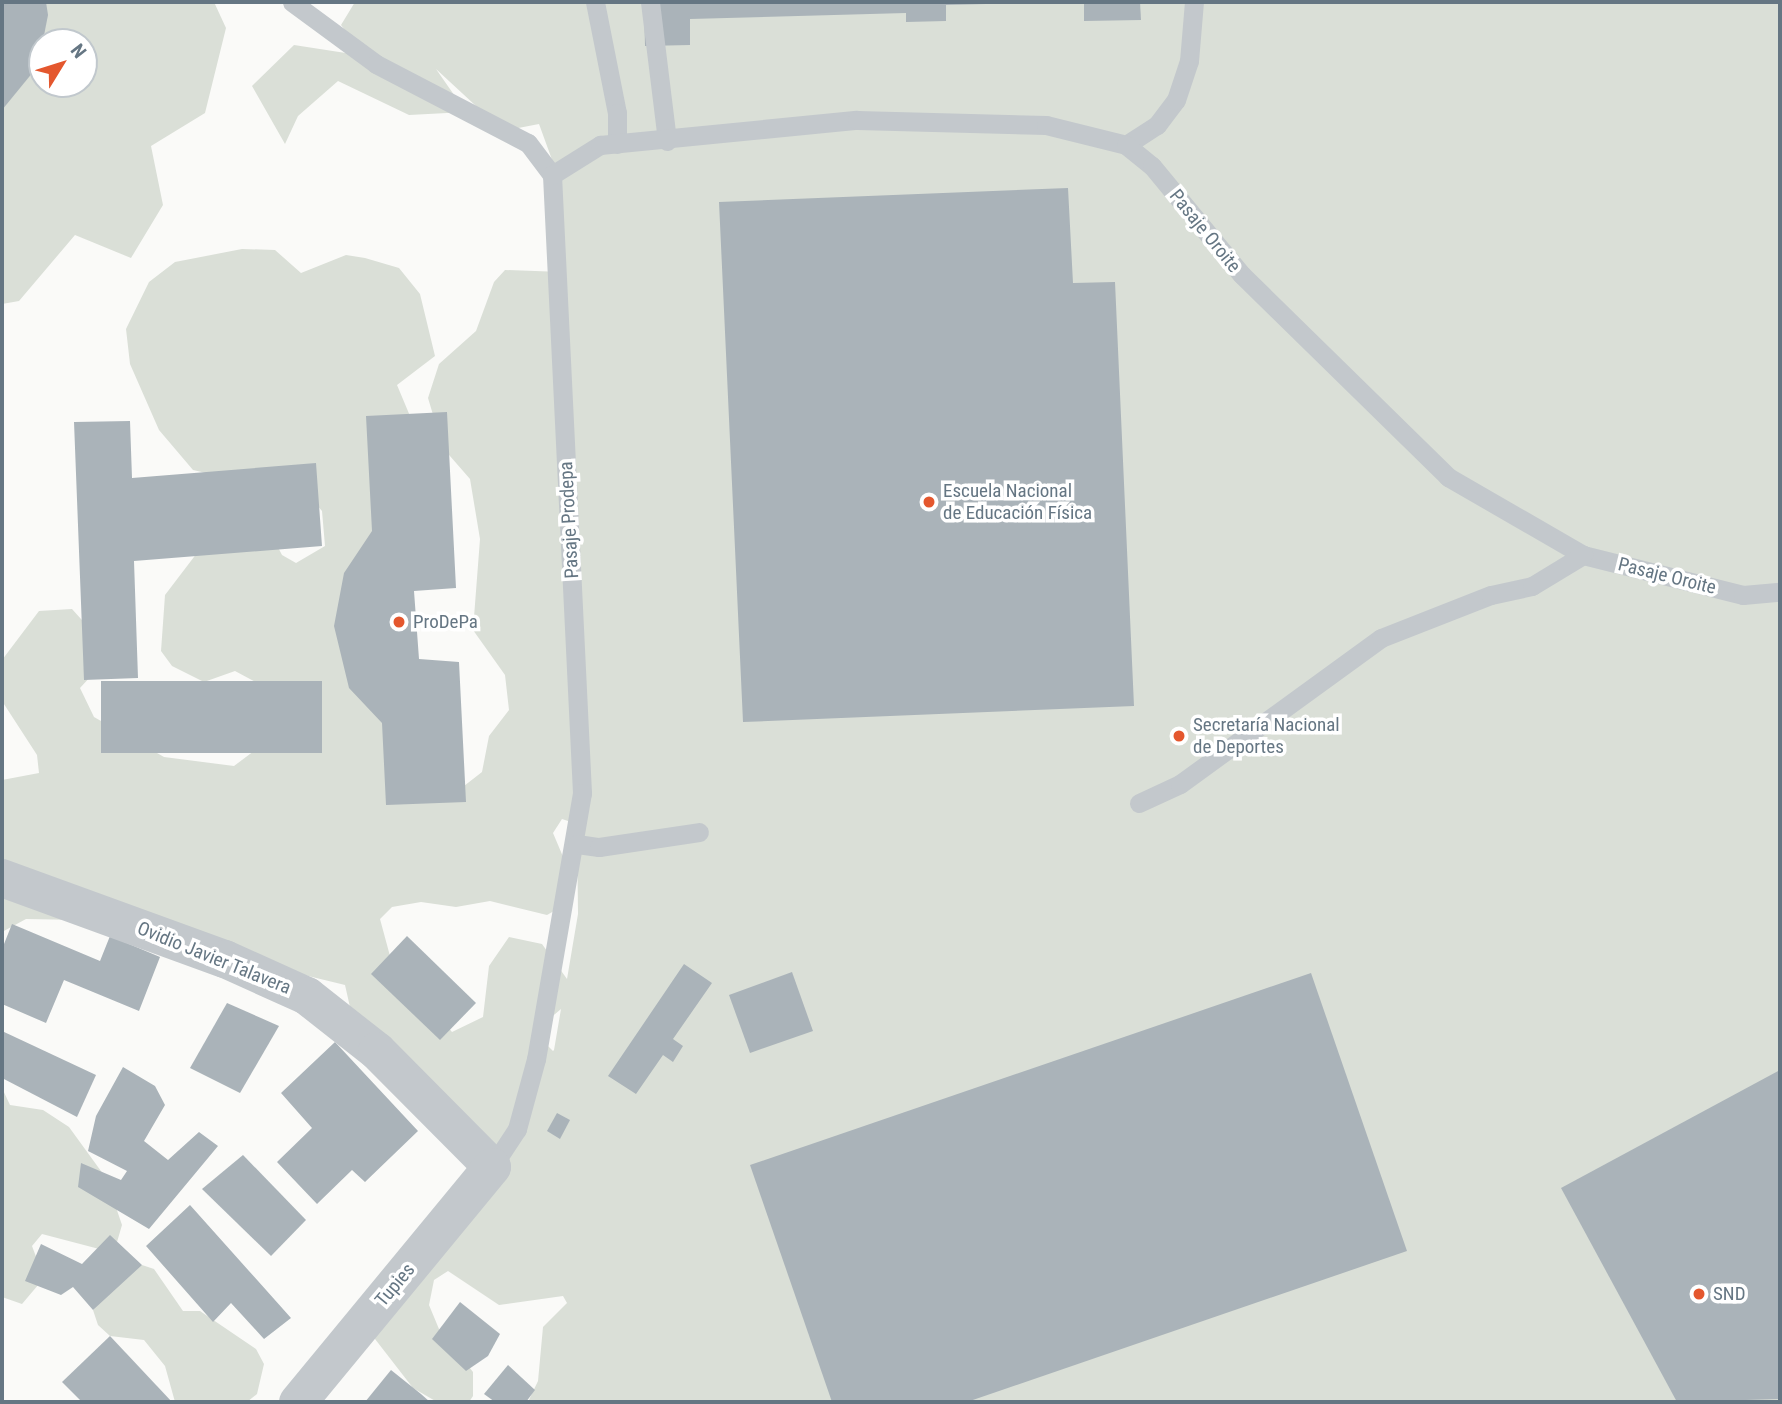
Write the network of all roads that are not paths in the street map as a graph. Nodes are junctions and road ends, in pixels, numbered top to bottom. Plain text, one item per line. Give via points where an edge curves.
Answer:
1 (292, 2) edge
2 (595, 2) edge
3 (650, 2) edge
4 (1194, 2) edge
5 (667, 141) junction
6 (617, 144) junction
7 (1126, 145) junction
8 (552, 174) junction
9 (1583, 555) junction
10 (1780, 592) edge
11 (1139, 803) dead end
12 (699, 832) dead end
13 (577, 844) junction
14 (2, 878) edge
15 (492, 1167) junction
16 (298, 1402) edge

1 - 8 lane via 376,64 527,143
2 - 6 lane via 617,113
3 - 5 lane
4 - 7 lane via 1189,61 1175,100 1157,125
5 - 6 lane, Pasaje Oroite
5 - 7 lane, Pasaje Oroite via 856,120 1046,125
6 - 8 lane, Pasaje Oroite via 600,145
7 - 9 lane, Pasaje Oroite via 1152,166 1242,275 1448,477
8 - 13 lane, Pasaje Prodepa via 582,793
9 - 10 lane, Pasaje Oroite via 1743,595
9 - 11 lane via 1532,586 1491,595 1381,638 1180,785
12 - 13 lane via 599,847
13 - 15 lane, Pasaje Prodepa via 536,1059 517,1129
14 - 15 street, Ovidio Javier Talavera via 225,958 307,996 377,1051
15 - 16 street, Tupies

